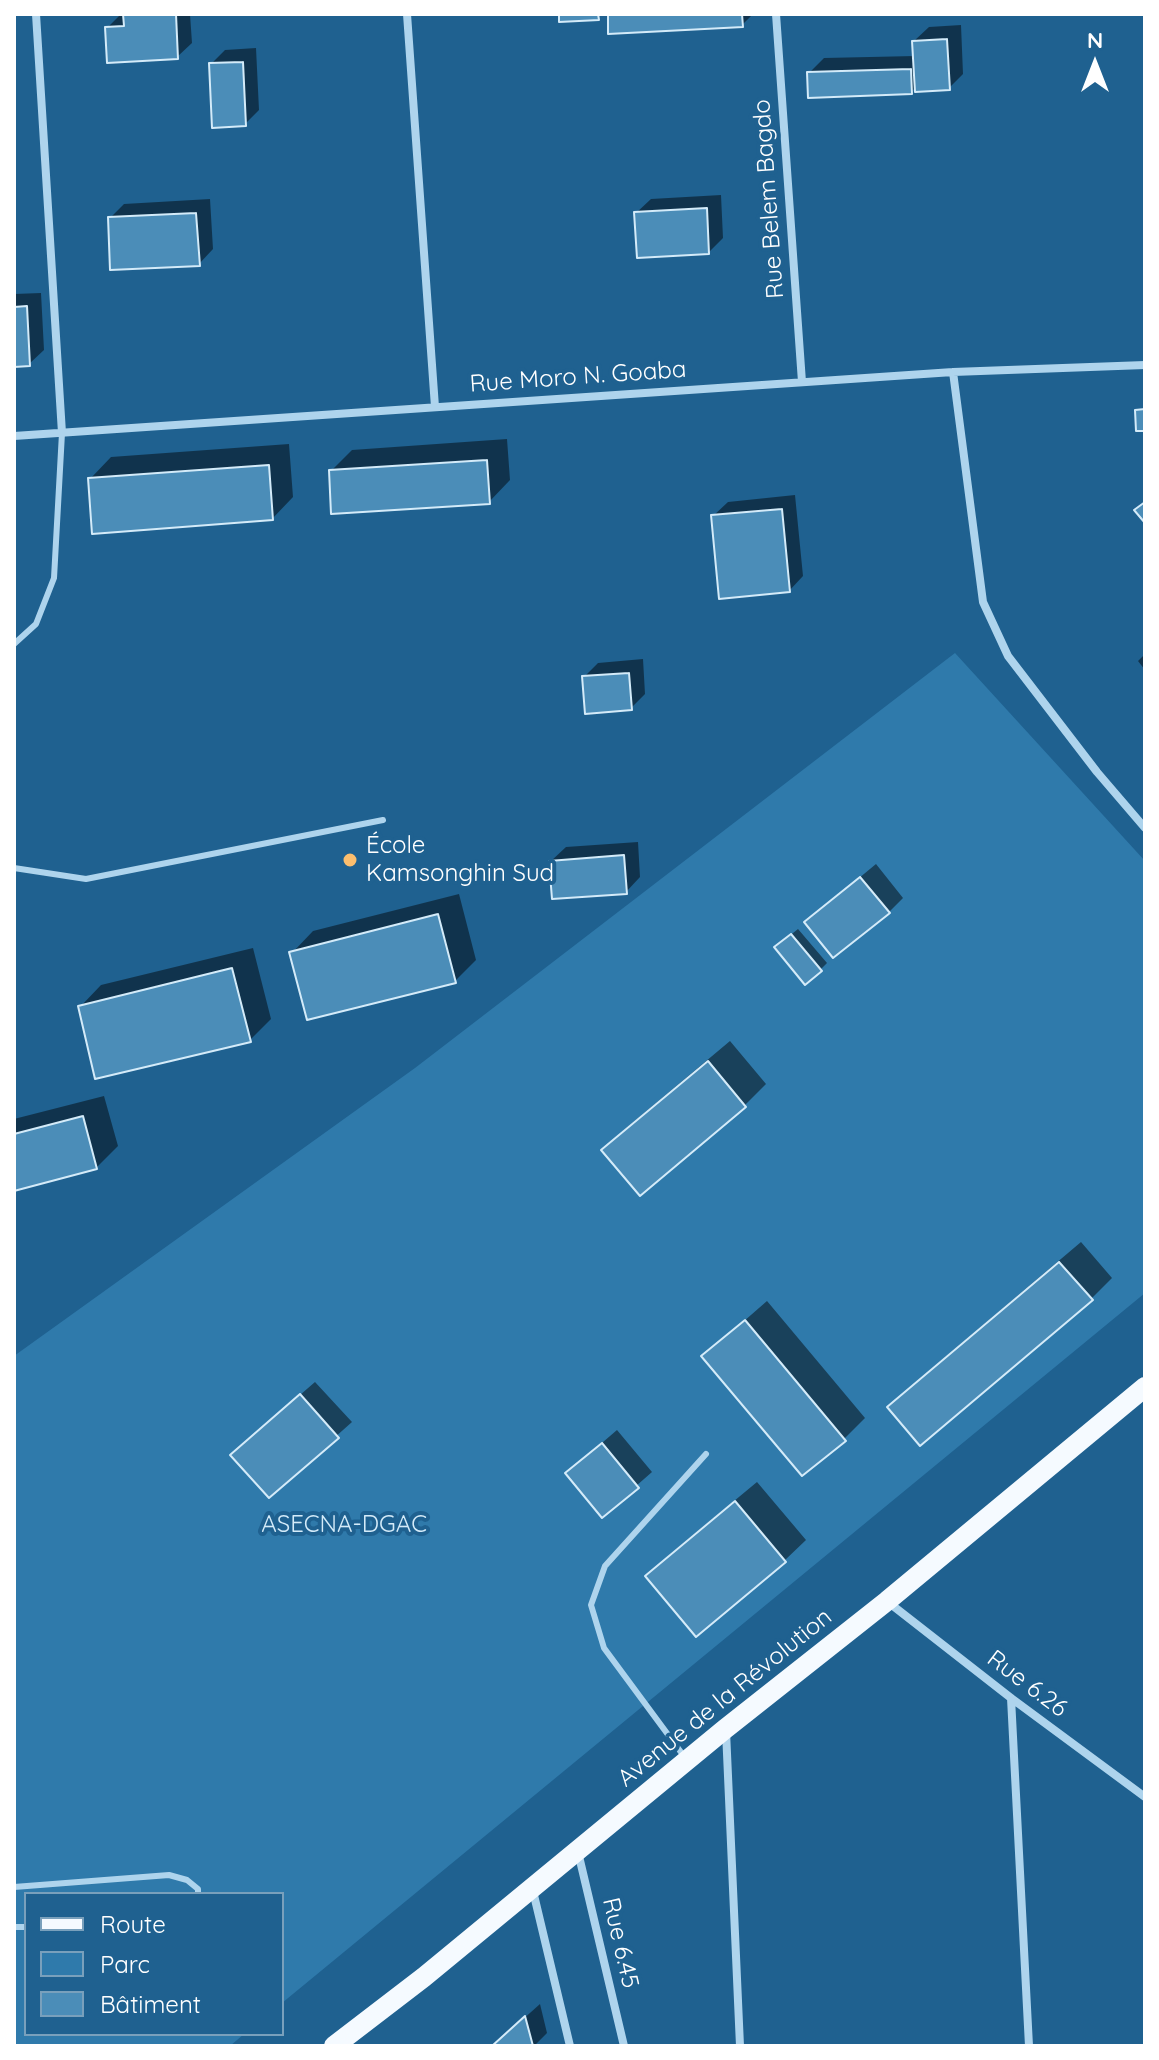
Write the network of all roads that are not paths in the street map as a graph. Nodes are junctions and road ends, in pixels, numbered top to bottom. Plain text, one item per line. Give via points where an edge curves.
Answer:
1 (36, 14) edge
2 (407, 14) edge
3 (776, 14) edge
4 (1145, 365) edge
5 (953, 372) junction
6 (802, 382) junction
7 (435, 407) junction
8 (62, 433) junction
9 (14, 436) edge
10 (14, 644) edge
11 (383, 820) dead end
12 (1145, 828) edge
13 (14, 868) edge
14 (1145, 1387) edge
15 (706, 1454) dead end
16 (887, 1601) junction
17 (1011, 1698) junction
18 (725, 1729) junction
19 (689, 1761) junction
20 (1145, 1797) edge
21 (578, 1849) junction
22 (532, 1886) junction
23 (14, 1887) edge
24 (198, 1892) edge
25 (334, 2046) edge
26 (570, 2046) edge
27 (624, 2046) edge
28 (740, 2046) edge
29 (1029, 2046) edge

1 - 8 street
2 - 7 street
3 - 6 street, Rue Belem Bagdo
4 - 5 street, Rue Moro N. Goaba
5 - 6 street, Rue Moro N. Goaba
5 - 12 street via 983,602 1008,656
6 - 7 street, Rue Moro N. Goaba
7 - 8 street, Rue Moro N. Goaba
8 - 9 street, Rue Moro N. Goaba
8 - 10 lane via 54,578 36,624
11 - 13 lane via 86,879
14 - 16 main road, Avenue de la Révolution
15 - 19 lane via 605,1566 591,1605 604,1648
16 - 17 street, Rue 6.26
16 - 18 main road, Avenue de la Révolution
17 - 20 street, Rue 6.26
17 - 29 street
18 - 19 main road, Avenue de la Révolution
18 - 28 street
19 - 21 main road, Avenue de la Révolution
21 - 22 main road, Avenue de la Révolution
21 - 27 street, Rue 6.45
22 - 25 main road, Avenue de la Révolution
22 - 26 street
23 - 24 lane via 169,1875 187,1880

